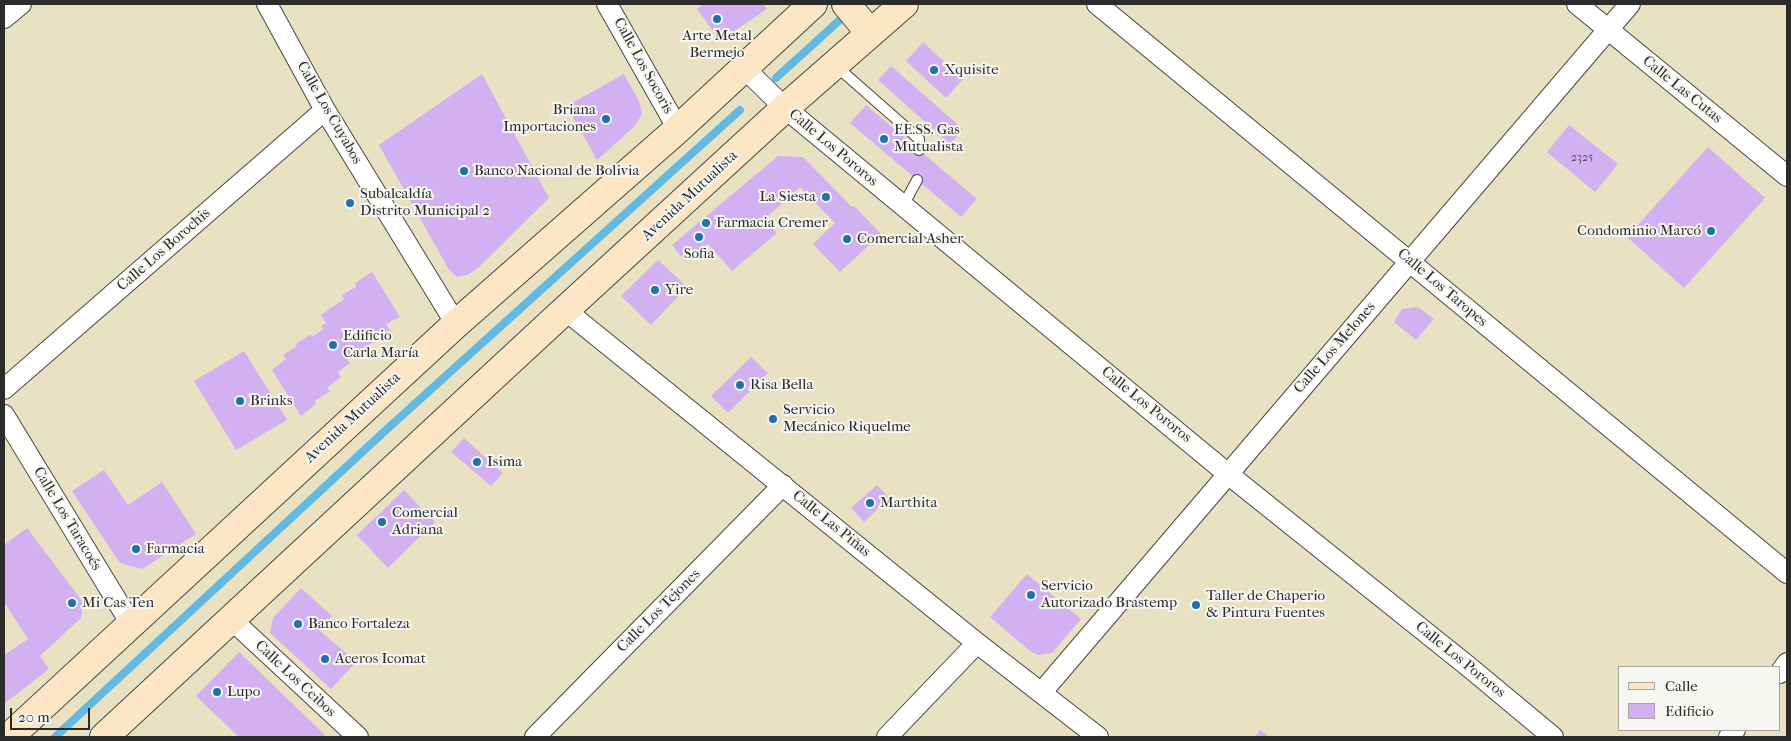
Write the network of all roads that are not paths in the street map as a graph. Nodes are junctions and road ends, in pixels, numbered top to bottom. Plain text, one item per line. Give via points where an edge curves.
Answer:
1 (21, 4) edge
2 (267, 4) edge
3 (607, 4) edge
4 (813, 4) edge
5 (846, 4) edge
6 (904, 4) edge
7 (1097, 4) edge
8 (1577, 4) edge
9 (1630, 4) edge
10 (4, 18) edge
11 (1608, 29) junction
12 (868, 30) junction
13 (835, 64) junction
14 (746, 71) junction
15 (783, 106) junction
16 (325, 110) junction
17 (678, 129) junction
18 (919, 150) dead end
19 (1787, 176) edge
20 (917, 180) dead end
21 (903, 206) junction
22 (1410, 262) junction
23 (565, 310) junction
24 (456, 324) junction
25 (4, 390) edge
26 (4, 415) edge
27 (1228, 474) junction
28 (783, 485) junction
29 (1787, 573) edge
30 (232, 620) junction
31 (131, 624) junction
32 (977, 643) junction
33 (1041, 693) junction
34 (9, 737) edge
35 (104, 737) edge
36 (358, 737) edge
37 (535, 737) edge
38 (887, 737) edge
39 (1098, 737) edge
40 (1553, 737) edge

1 - 10 street
2 - 16 street, Calle Los Cuyabos
3 - 17 street, Calle Los Socoris
4 - 14 main road, Avenida Mutualista
5 - 12 main road
6 - 12 main road, Avenida Mutualista
7 - 22 street, Calle Los Taropes
8 - 11 street, Calle Las Cutas
9 - 11 street, Calle Los Melones
11 - 19 street, Calle Las Cutas
11 - 22 street, Calle Los Melones
12 - 13 main road, Avenida Mutualista
13 - 15 main road, Avenida Mutualista
13 - 18 lane via 919,139
14 - 15 street, Calle Los Pororos
14 - 17 main road, Avenida Mutualista
15 - 21 street, Calle Los Pororos
15 - 23 main road, Avenida Mutualista
16 - 24 street, Calle Los Cuyabos
16 - 25 street, Calle Los Borochis
17 - 24 main road, Avenida Mutualista
20 - 21 lane
21 - 27 street, Calle Los Pororos
22 - 27 street, Calle Los Melones
22 - 29 street, Calle Los Taropes
23 - 28 street, Calle Las Piñas
23 - 30 main road, Avenida Mutualista
24 - 31 main road, Avenida Mutualista
26 - 31 street, Calle Los Taracoés
27 - 33 street, Calle Los Melones
27 - 40 street, Calle Los Pororos
28 - 32 street, Calle Las Piñas
28 - 37 street, Calle Los Tejones
30 - 35 main road, Avenida Mutualista
30 - 36 street, Calle Los Ceibos
31 - 34 main road, Avenida Mutualista
32 - 33 street, Calle Las Piñas
32 - 38 street
33 - 39 street, Calle Las Piñas

